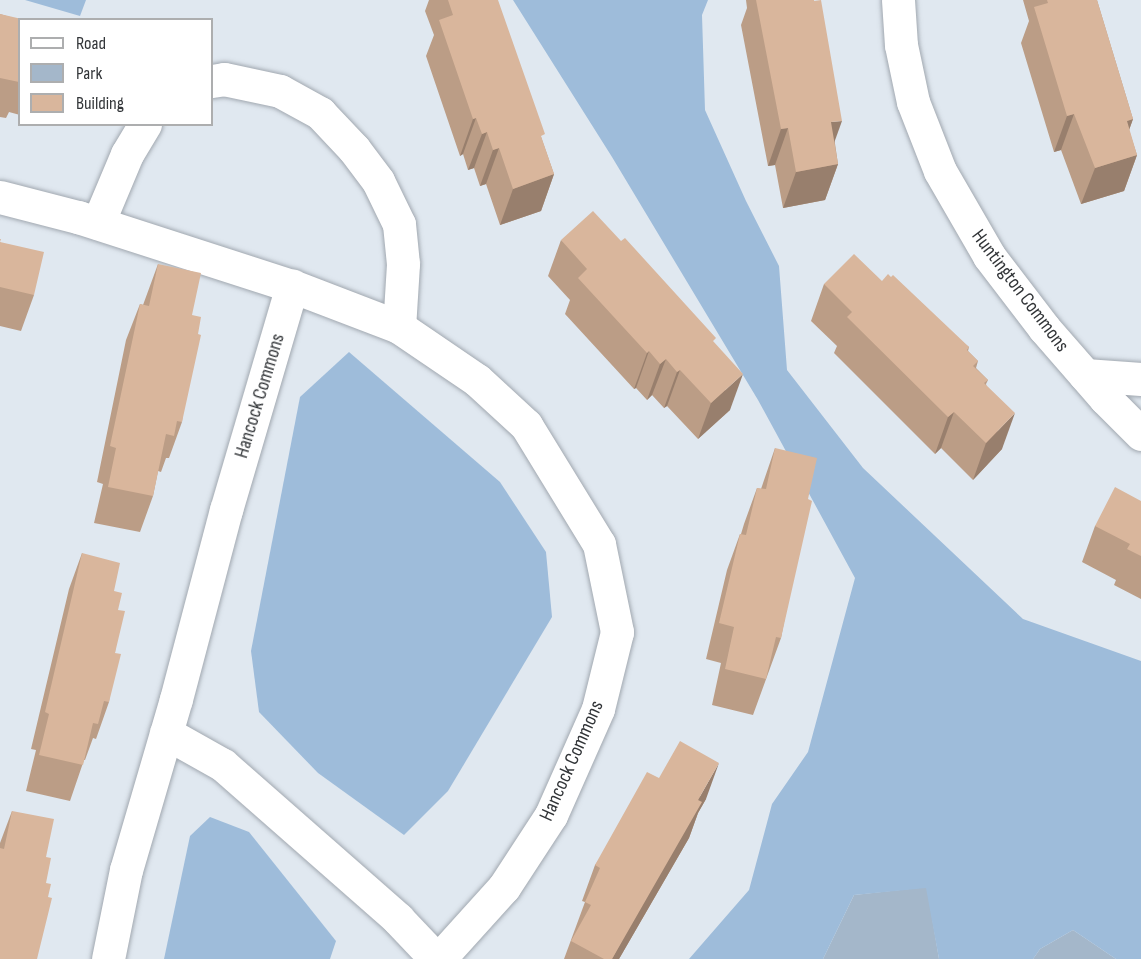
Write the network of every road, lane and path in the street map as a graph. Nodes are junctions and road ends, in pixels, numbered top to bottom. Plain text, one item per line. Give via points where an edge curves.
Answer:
1 (898, 0) edge
2 (213, 81) edge
3 (144, 126) edge
4 (0, 197) edge
5 (98, 224) junction
6 (292, 286) junction
7 (399, 327) junction
8 (1085, 375) junction
9 (1141, 379) edge
10 (1141, 434) edge
11 (166, 733) junction
12 (108, 959) edge
13 (438, 959) edge

1 - 8 street, Huntington Commons via 901,45 913,102 940,171 989,256
2 - 7 street via 224,79 280,91 320,114 354,149 378,182 399,224 403,264
3 - 5 street
4 - 5 street, Hancock Commons
5 - 6 street, Hancock Commons
6 - 7 street, Hancock Commons
6 - 11 street, Hancock Commons
7 - 13 street, Hancock Commons via 477,380 526,425 599,544 617,632 598,709 551,815 504,887
8 - 9 street
8 - 10 street, Huntington Commons
11 - 12 street, Hancock Commons via 126,870
11 - 13 street via 223,765

